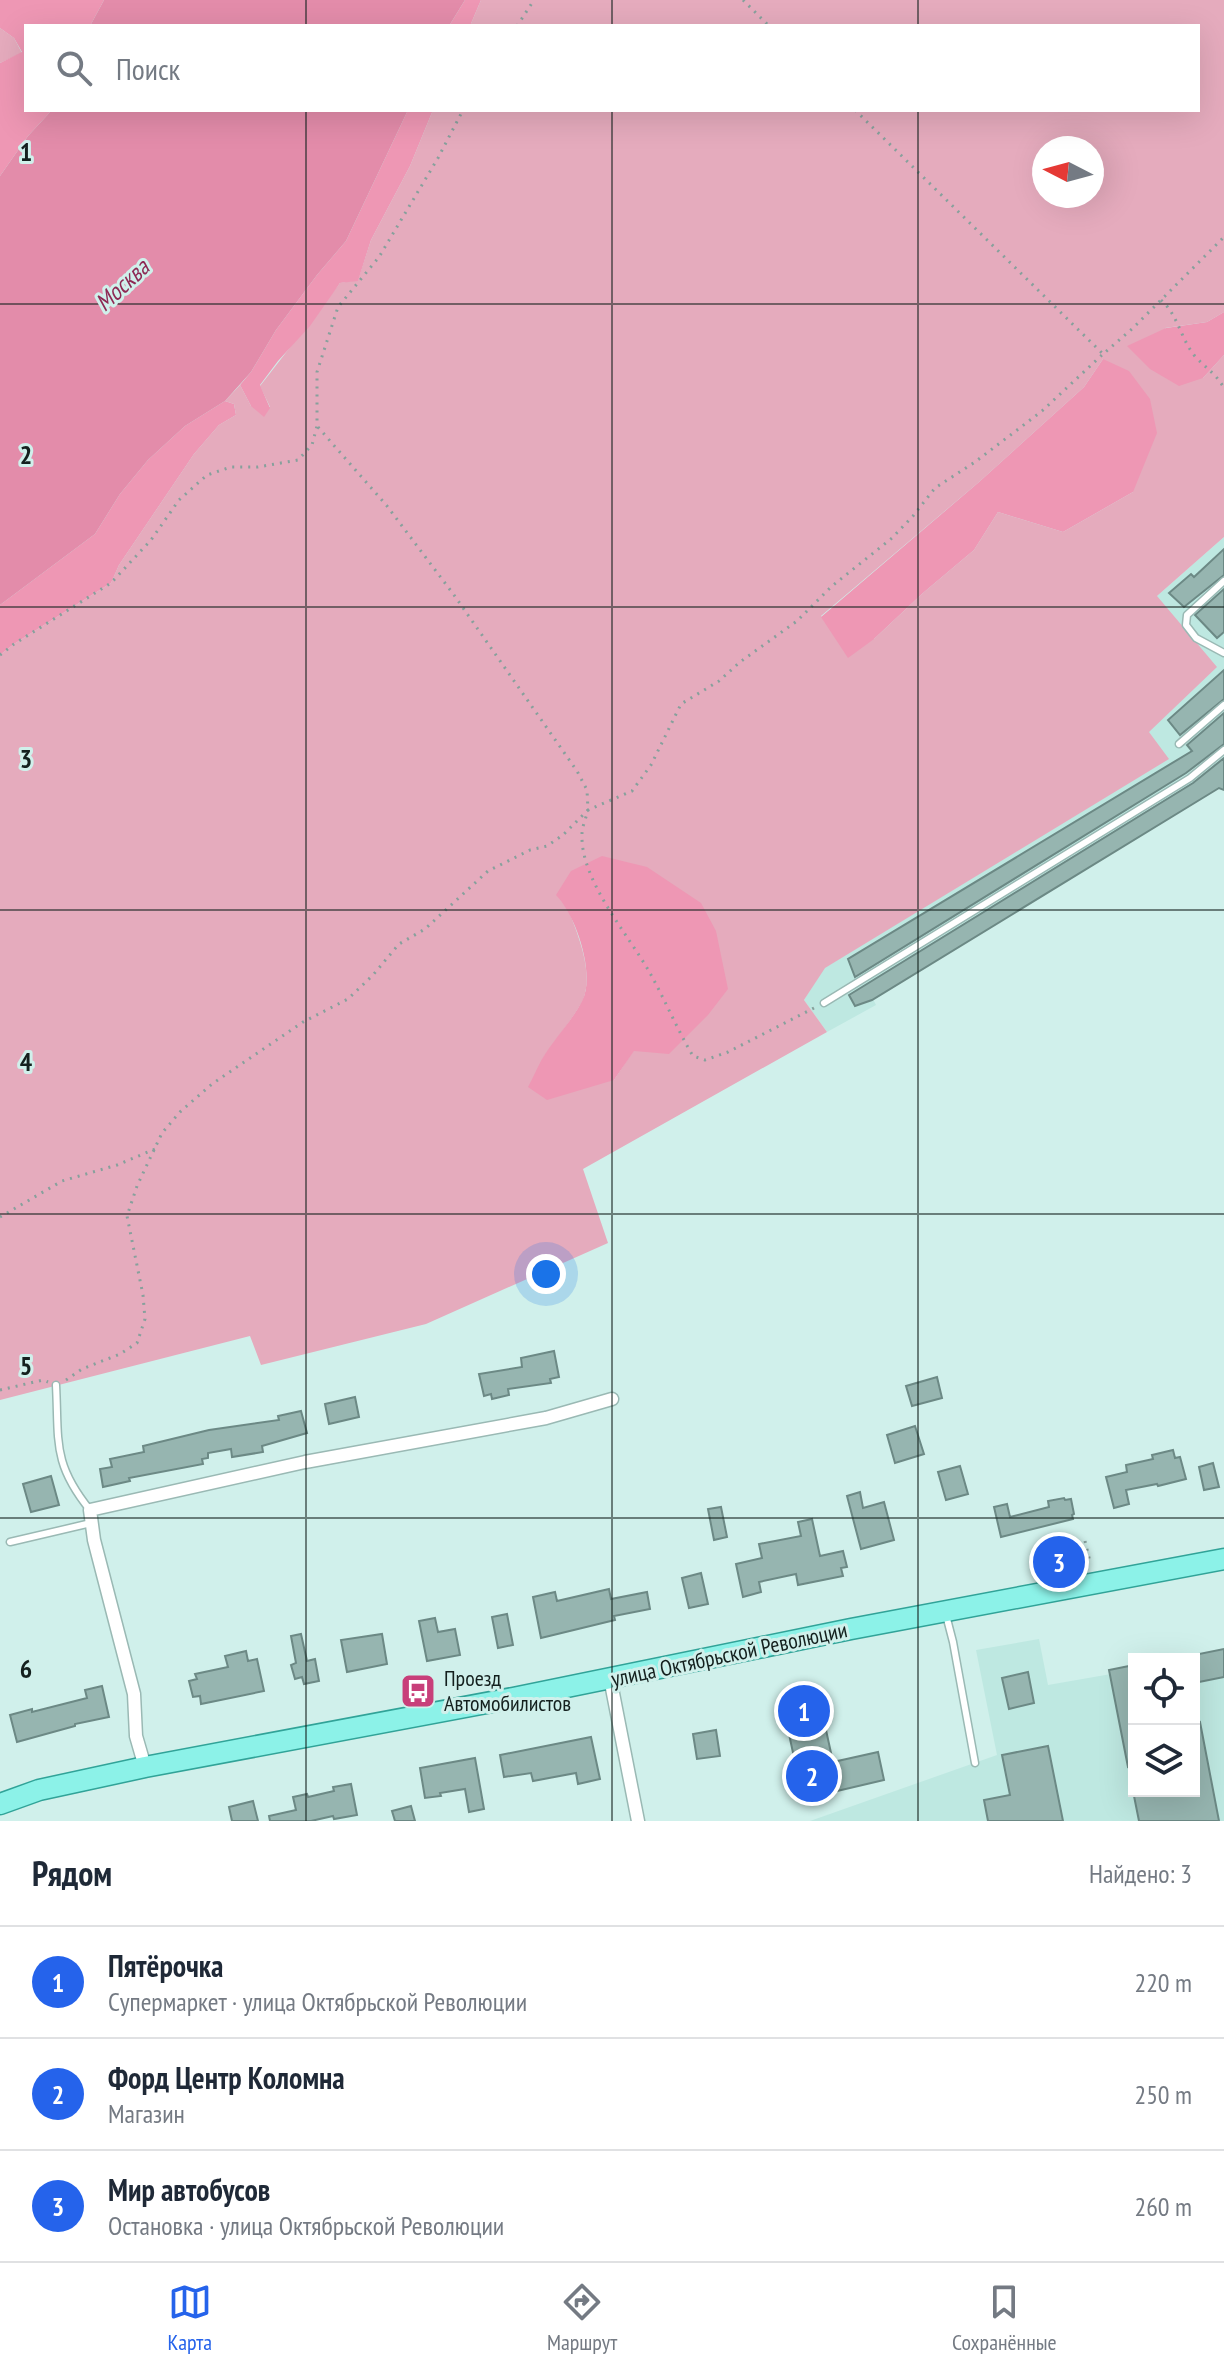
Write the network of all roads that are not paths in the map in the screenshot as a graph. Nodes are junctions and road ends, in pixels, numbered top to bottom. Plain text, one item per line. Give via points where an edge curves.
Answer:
1 (1224, 581) edge
2 (1224, 644) edge
3 (1221, 651) edge
4 (1224, 705) edge
5 (1179, 744) dead end
6 (1224, 750) edge
7 (824, 1003) road end
8 (56, 1385) road end
9 (612, 1399) dead end
10 (90, 1517) junction
11 (10, 1542) dead end
12 (1224, 1559) edge
13 (945, 1612) junction
14 (610, 1678) junction
15 (975, 1763) dead end
16 (145, 1767) junction
17 (0, 1804) edge
18 (638, 1821) edge

1 - 3 lane via 1187,615 1186,625 1196,638
2 - 3 lane
4 - 5 lane
6 - 7 lane via 1190,778
8 - 10 lane via 58,1446 66,1477
9 - 10 street via 546,1418 305,1462
10 - 11 lane
10 - 16 street via 134,1694 136,1736
12 - 13 main road, улица Октябрьской Революции
13 - 14 main road, улица Октябрьской Революции
13 - 15 lane
14 - 16 main road, улица Октябрьской Революции
14 - 18 street
16 - 17 main road, улица Октябрьской Революции

